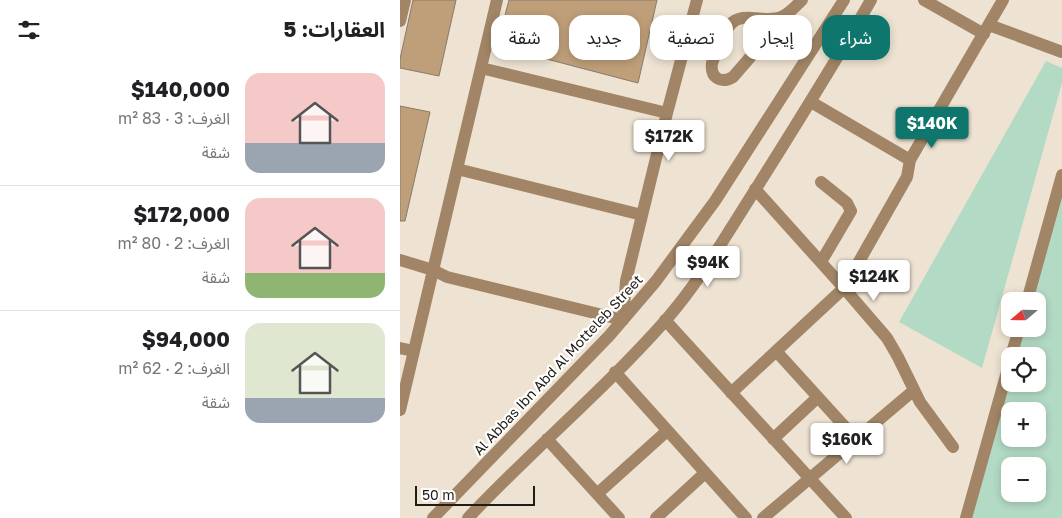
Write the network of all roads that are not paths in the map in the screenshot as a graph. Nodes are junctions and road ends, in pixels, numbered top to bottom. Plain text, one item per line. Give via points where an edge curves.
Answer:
1 (405, 0) edge
2 (497, 0) edge
3 (697, 0) edge
4 (802, 0) edge
5 (844, 0) edge
6 (924, 0) edge
7 (1003, 0) edge
8 (868, 1) edge
9 (784, 15) edge
10 (782, 17) joint
11 (400, 21) edge
12 (986, 30) junction
13 (1062, 52) edge
14 (481, 68) junction
15 (811, 102) junction
16 (667, 113) junction
17 (910, 160) junction
18 (457, 169) junction
19 (1062, 176) edge
20 (821, 182) dead end
21 (1060, 188) edge
22 (755, 189) junction
23 (642, 215) junction
24 (400, 260) edge
25 (821, 262) junction
26 (433, 270) junction
27 (844, 288) junction
28 (1030, 292) edge
29 (623, 320) junction
30 (666, 320) junction
31 (400, 348) edge
32 (414, 351) junction
33 (776, 351) junction
34 (615, 372) junction
35 (913, 391) junction
36 (1001, 392) edge
37 (731, 393) junction
38 (818, 397) junction
39 (400, 410) edge
40 (667, 430) junction
41 (547, 439) junction
42 (773, 439) junction
43 (856, 439) junction
44 (953, 447) dead end
45 (705, 473) junction
46 (809, 478) junction
47 (597, 494) junction
48 (472, 516) edge
49 (612, 516) edge
50 (434, 518) edge
51 (656, 518) edge
52 (746, 518) edge
53 (763, 518) edge
54 (846, 518) edge
55 (966, 518) edge

1 - 11 street
2 - 14 street
3 - 16 street
4 - 9 street
5 - 29 street, Al Abbas Ibn Abd Al Motteleb Street via 715,201
6 - 12 street
7 - 12 street
8 - 15 street
10 - 10 street via 773,20 744,17 730,25 712,63 714,77 720,80 733,77
12 - 13 street
12 - 17 street
14 - 16 street
14 - 18 street
15 - 17 street
15 - 22 street
16 - 23 street
17 - 27 street via 907,177
18 - 23 street
18 - 26 street
19 - 21 street
20 - 25 street via 847,203 851,211
21 - 28 street
22 - 25 street
22 - 30 street via 713,257
23 - 29 street via 626,281
24 - 26 street
25 - 27 street
26 - 29 street via 447,277
26 - 32 street
27 - 33 street
27 - 35 street via 887,338
29 - 50 street, Al Abbas Ibn Abd Al Motteleb Street
30 - 34 street
30 - 37 street
31 - 32 street
32 - 39 street
33 - 37 street
33 - 38 street
34 - 40 street
34 - 41 street
35 - 43 street
35 - 44 street
36 - 55 street
37 - 42 street
38 - 42 street
38 - 43 street
40 - 45 street
40 - 47 street
41 - 47 street
41 - 48 street
42 - 46 street
43 - 46 street
45 - 51 street
45 - 52 street
46 - 53 street
46 - 54 street
47 - 49 street

